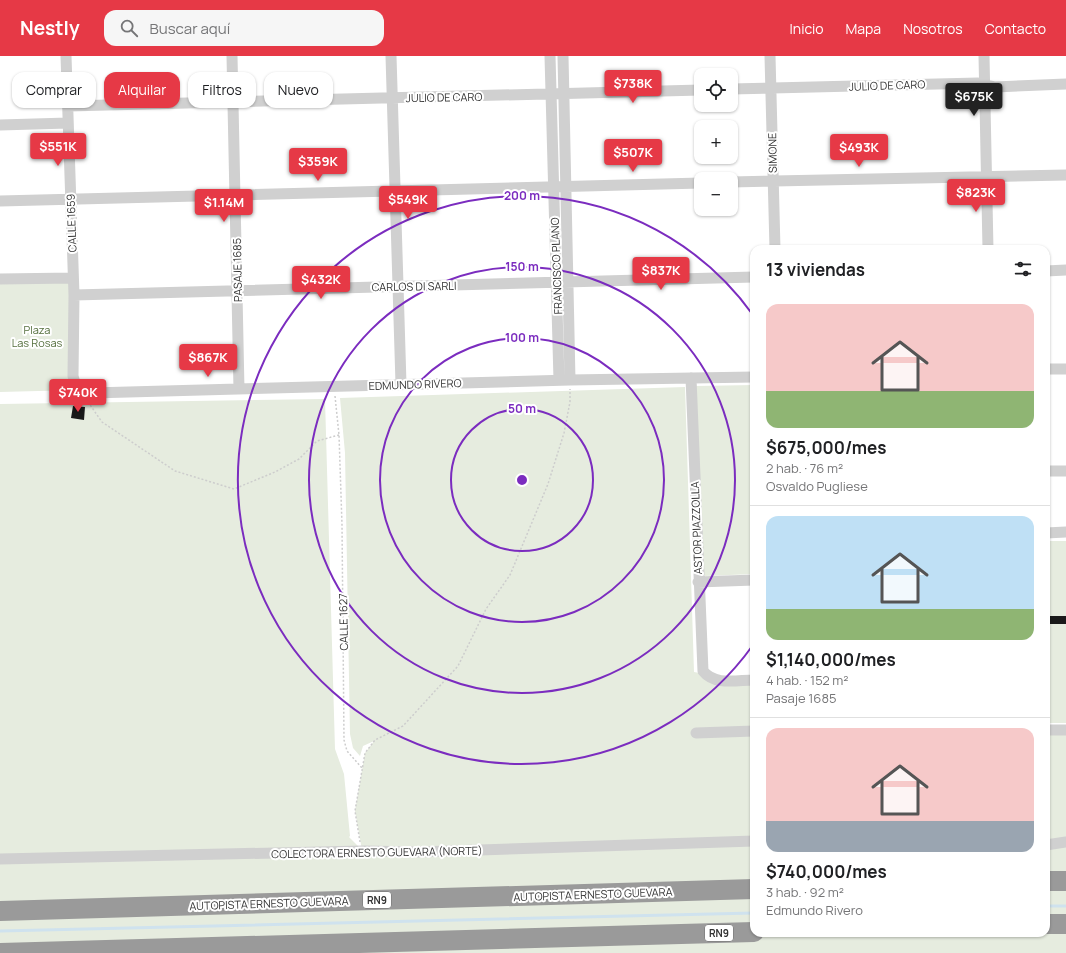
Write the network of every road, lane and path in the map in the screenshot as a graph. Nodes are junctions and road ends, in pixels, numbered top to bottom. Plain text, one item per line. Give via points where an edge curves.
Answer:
1 (66, 56) edge
2 (232, 56) edge
3 (392, 56) edge
4 (550, 56) edge
5 (564, 56) edge
6 (770, 56) edge
7 (984, 56) edge
8 (67, 72) edge
9 (232, 72) edge
10 (985, 84) junction
11 (1066, 84) edge
12 (771, 88) junction
13 (694, 90) edge
14 (738, 90) edge
15 (551, 94) junction
16 (564, 94) junction
17 (393, 98) junction
18 (256, 101) edge
19 (188, 103) edge
20 (96, 105) edge
21 (68, 108) edge
22 (233, 108) edge
23 (68, 123) junction
24 (0, 125) edge
25 (1066, 175) edge
26 (987, 178) junction
27 (773, 181) junction
28 (738, 182) edge
29 (694, 183) edge
30 (566, 186) junction
31 (554, 187) junction
32 (395, 191) junction
33 (235, 196) junction
34 (71, 200) junction
35 (0, 201) edge
36 (775, 245) edge
37 (988, 245) edge
38 (1066, 270) edge
39 (1050, 271) edge
40 (750, 277) edge
41 (73, 278) junction
42 (0, 279) edge
43 (557, 282) junction
44 (568, 282) junction
45 (398, 286) junction
46 (237, 290) junction
47 (74, 295) junction
48 (1050, 369) edge
49 (1066, 369) edge
50 (750, 377) edge
51 (691, 378) junction
52 (564, 380) junction
53 (401, 384) junction
54 (336, 386) junction
55 (239, 389) junction
56 (80, 391) junction
57 (339, 435) junction
58 (1050, 471) edge
59 (1066, 471) edge
60 (1066, 532) edge
61 (1050, 533) edge
62 (750, 580) edge
63 (698, 582) junction
64 (750, 680) edge
65 (1050, 730) edge
66 (1066, 730) edge
67 (750, 731) edge
68 (696, 733) dead end
69 (362, 769) junction
70 (750, 841) edge
71 (1066, 842) edge
72 (1050, 844) edge
73 (363, 851) junction
74 (0, 859) edge
75 (1050, 881) edge
76 (1066, 881) edge
77 (750, 889) edge
78 (0, 911) edge
79 (1050, 924) edge
80 (1066, 924) edge
81 (750, 932) edge
82 (268, 945) junction
83 (0, 953) edge
84 (223, 953) edge

1 - 8 street, CALLE 1659
2 - 9 street, PASAJE 1685
3 - 17 street
4 - 15 street, FRANCISCO PLANO
5 - 16 street, FRANCISCO PLANO
6 - 12 street, SIMONE
7 - 10 street
10 - 11 street, JULIO DE CARO via 995,87
10 - 12 street, JULIO DE CARO
10 - 26 street
12 - 14 street, JULIO DE CARO
12 - 27 street, SIMONE
13 - 16 street, JULIO DE CARO
15 - 16 street, JULIO DE CARO
15 - 17 street, JULIO DE CARO
15 - 31 street, FRANCISCO PLANO
16 - 30 street, FRANCISCO PLANO
17 - 18 street, JULIO DE CARO
17 - 32 street
19 - 20 street, JULIO DE CARO
21 - 23 street, CALLE 1659
22 - 33 street, PASAJE 1685
23 - 24 street
23 - 34 street, CALLE 1659
25 - 26 street
26 - 27 street
26 - 37 street
27 - 28 street
27 - 36 street, SIMONE
29 - 30 street
30 - 31 street
30 - 44 street, FRANCISCO PLANO
31 - 32 street
31 - 43 street, FRANCISCO PLANO
32 - 33 street
32 - 45 street
33 - 34 street
33 - 46 street, PASAJE 1685
34 - 35 street
34 - 41 street, CALLE 1659
38 - 39 street
40 - 44 street, CARLOS DI SARLI
41 - 42 street
41 - 47 street, CALLE 1659
43 - 44 street, CARLOS DI SARLI
43 - 45 street, CARLOS DI SARLI
43 - 52 street, FRANCISCO PLANO
44 - 52 street, FRANCISCO PLANO
45 - 46 street, CARLOS DI SARLI
45 - 53 street
46 - 47 street, CARLOS DI SARLI
46 - 55 street, PASAJE 1685
47 - 56 street, CALLE 1659 via 73,376
48 - 49 street
50 - 51 street, EDMUNDO RIVERO
51 - 52 street, EDMUNDO RIVERO
51 - 63 street, ASTOR PIAZZOLLA
52 - 53 street, EDMUNDO RIVERO
52 - 69 path via 570,402 564,433 548,484 510,575 486,609 458,666 403,726 375,740 365,753
53 - 54 street, EDMUNDO RIVERO
54 - 55 street, EDMUNDO RIVERO
54 - 57 path, CALLE 1627
55 - 56 street, EDMUNDO RIVERO
56 - 57 path via 102,422 175,472 234,489 299,459 317,441
57 - 69 path, CALLE 1627 via 344,740 347,751
58 - 59 street
60 - 61 street
62 - 63 street
63 - 64 street, ASTOR PIAZZOLLA via 702,666 707,676 717,681
65 - 66 street
67 - 68 street
69 - 73 path via 355,811
70 - 73 street, COLECTORA ERNESTO GUEVARA (NORTE) via 420,852
71 - 72 street
73 - 74 street, COLECTORA ERNESTO GUEVARA (NORTE)
75 - 76 highway
77 - 78 highway, AUTOPISTA ERNESTO GUEVARA / RN9
79 - 80 highway
81 - 82 highway, RN9
82 - 83 highway, RN9
82 - 84 highway

